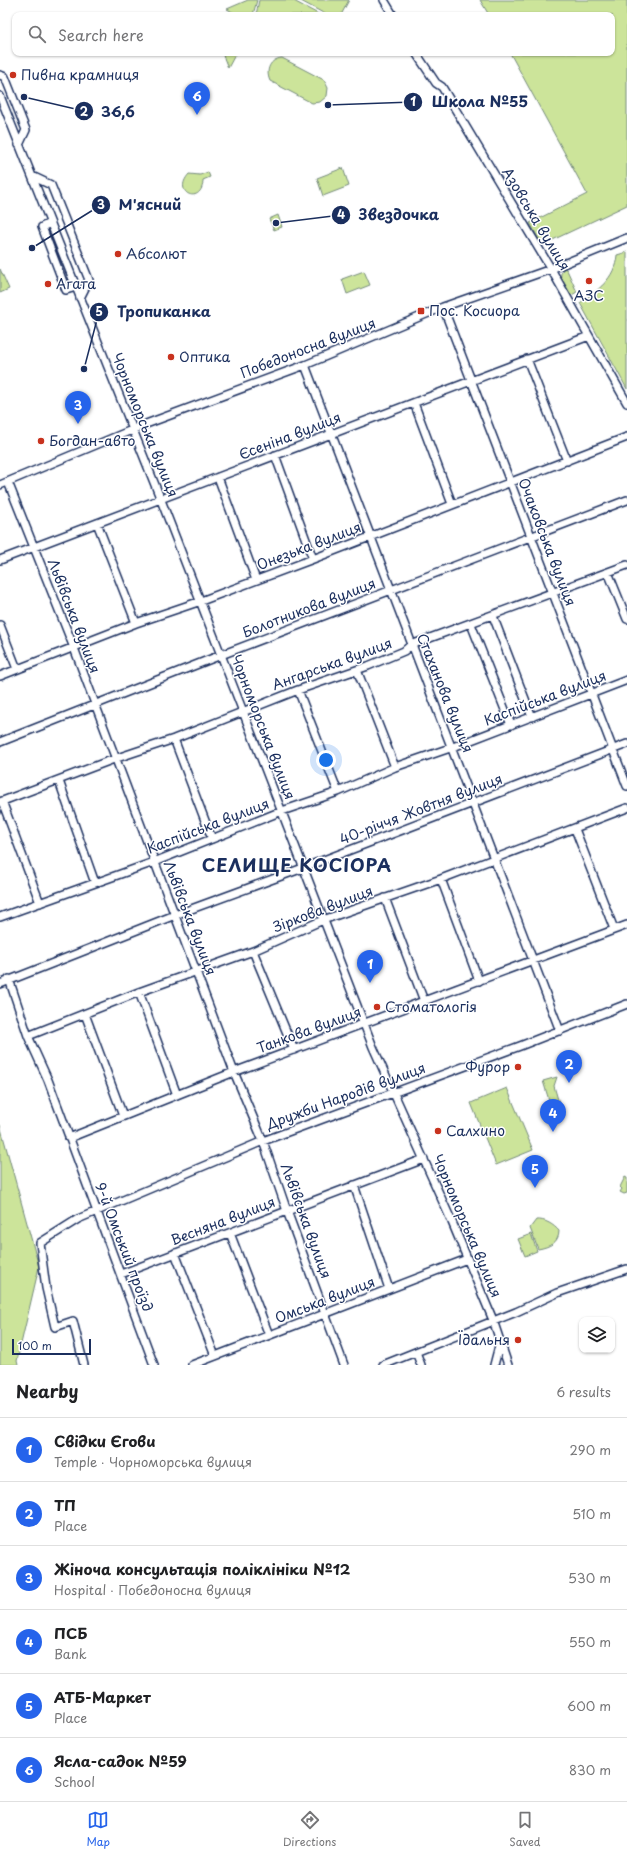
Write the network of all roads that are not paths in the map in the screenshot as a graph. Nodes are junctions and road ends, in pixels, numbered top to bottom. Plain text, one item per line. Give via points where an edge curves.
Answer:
1 (384, 0) edge
2 (391, 12) edge
3 (418, 56) edge
4 (0, 75) edge
5 (0, 96) edge
6 (19, 144) junction
7 (32, 176) junction
8 (627, 238) edge
9 (550, 269) junction
10 (80, 298) junction
11 (443, 307) junction
12 (589, 336) junction
13 (527, 359) junction
14 (305, 365) junction
15 (472, 381) junction
16 (414, 403) junction
17 (627, 403) edge
18 (133, 429) junction
19 (333, 434) junction
20 (627, 437) edge
21 (275, 455) junction
22 (567, 461) junction
23 (218, 477) junction
24 (510, 481) junction
25 (8, 482) junction
26 (0, 485) edge
27 (161, 500) junction
28 (627, 500) edge
29 (452, 504) junction
30 (97, 523) junction
31 (372, 536) junction
32 (531, 537) junction
33 (33, 547) junction
34 (313, 559) junction
35 (0, 560) edge
36 (627, 565) edge
37 (608, 572) junction
38 (256, 580) junction
39 (391, 591) junction
40 (553, 592) junction
41 (201, 601) junction
42 (493, 616) junction
43 (627, 619) edge
44 (136, 623) junction
45 (471, 624) junction
46 (0, 625) edge
47 (412, 646) junction
48 (74, 648) junction
49 (221, 655) junction
50 (17, 669) junction
51 (357, 670) junction
52 (0, 676) edge
53 (627, 680) edge
54 (298, 690) junction
55 (591, 694) junction
56 (94, 706) junction
57 (242, 710) junction
58 (532, 717) junction
59 (511, 725) junction
60 (174, 739) junction
61 (0, 742) edge
62 (627, 744) edge
63 (453, 747) junction
64 (612, 750) junction
65 (114, 758) junction
66 (395, 767) junction
67 (59, 781) junction
68 (627, 786) edge
69 (338, 792) junction
70 (1, 802) edge
71 (473, 802) junction
72 (627, 808) edge
73 (282, 811) junction
74 (575, 829) junction
75 (212, 839) junction
76 (495, 859) junction
77 (154, 862) junction
78 (303, 868) junction
79 (441, 879) junction
80 (94, 883) junction
81 (385, 898) junction
82 (40, 903) junction
83 (175, 915) junction
84 (0, 917) edge
85 (323, 920) junction
86 (627, 925) edge
87 (614, 929) junction
88 (253, 951) junction
89 (532, 961) junction
90 (197, 971) junction
91 (9, 980) junction
92 (479, 981) junction
93 (0, 984) edge
94 (138, 992) junction
95 (424, 1001) junction
96 (627, 1004) edge
97 (85, 1014) junction
98 (363, 1024) junction
99 (560, 1031) junction
100 (28, 1036) junction
101 (294, 1050) junction
102 (234, 1072) junction
103 (394, 1092) junction
104 (178, 1095) junction
105 (123, 1116) junction
106 (69, 1138) junction
107 (263, 1141) junction
108 (424, 1159) junction
109 (354, 1185) junction
110 (96, 1211) junction
111 (287, 1211) junction
112 (230, 1233) junction
113 (175, 1253) junction
114 (467, 1258) junction
115 (627, 1269) edge
116 (121, 1274) junction
117 (390, 1289) junction
118 (326, 1314) junction
119 (493, 1320) junction
120 (269, 1335) junction
121 (500, 1341) junction
122 (416, 1352) junction
123 (215, 1356) junction
124 (84, 1365) edge
125 (154, 1365) edge
126 (192, 1365) edge
127 (344, 1365) edge
128 (383, 1365) edge
129 (421, 1365) edge
130 (494, 1365) edge
131 (508, 1365) edge

1 - 2 street
3 - 9 street, Азовська вулиця via 436,83 442,87
4 - 6 street via 5,77 26,130
5 - 6 street, Чорноморська вулиця
6 - 7 street, Чорноморська вулиця
7 - 10 street, Чорноморська вулиця
7 - 10 street via 51,185 89,280
8 - 9 street, Победоносна вулиця
9 - 11 street, Победоносна вулиця
9 - 12 street, Азовська вулиця
10 - 18 street, Чорноморська вулиця
11 - 14 street, Победоносна вулиця
11 - 15 street, Очаковська вулиця
12 - 13 street, Єсеніна вулиця
12 - 17 street, Азовська вулиця
13 - 15 street, Єсеніна вулиця
13 - 22 street
14 - 18 street, Победоносна вулиця
14 - 19 street, Стаханова вулиця
15 - 16 street, Єсеніна вулиця
15 - 24 street, Очаковська вулиця
16 - 19 street, Єсеніна вулиця
16 - 29 street
18 - 25 street, Победоносна вулиця
18 - 27 street, Чорноморська вулиця
19 - 21 street, Єсеніна вулиця
19 - 31 street, Стаханова вулиця
20 - 22 street, Онезька вулиця
21 - 23 street, Єсеніна вулиця
21 - 34 street
22 - 24 street, Онезька вулиця
23 - 27 street, Єсеніна вулиця
23 - 38 street
24 - 29 street, Онезька вулиця
24 - 32 street, Очаковська вулиця
25 - 26 street, Победоносна вулиця
25 - 33 street, Львівська вулиця
27 - 30 street, Єсеніна вулиця
27 - 41 street, Чорноморська вулиця
28 - 32 street, Болотникова вулиця
29 - 31 street, Онезька вулиця
30 - 33 street, Єсеніна вулиця
30 - 44 street
31 - 34 street, Онезька вулиця
31 - 39 street, Стаханова вулиця
32 - 39 street, Болотникова вулиця
32 - 40 street, Очаковська вулиця
33 - 35 street, Єсеніна вулиця
33 - 48 street, Львівська вулиця
34 - 38 street, Онезька вулиця
36 - 37 street, Ангарська вулиця
37 - 40 street, Ангарська вулиця
37 - 43 street
38 - 41 street, Онезька вулиця
39 - 47 street, Стаханова вулиця
39 - 49 street, Болотникова вулиця
40 - 42 street, Ангарська вулиця
40 - 55 street, Очаковська вулиця
41 - 44 street, Онезька вулиця
41 - 49 street, Чорноморська вулиця
42 - 45 street, Ангарська вулиця
42 - 58 street
44 - 48 street, Онезька вулиця
45 - 47 street, Ангарська вулиця
45 - 59 street
46 - 50 street
47 - 51 street, Ангарська вулиця
47 - 63 street, Стаханова вулиця
48 - 50 street, Онезька вулиця
48 - 56 street, Львівська вулиця
49 - 56 street, Болотникова вулиця
49 - 57 street, Чорноморська вулиця
50 - 52 street, Онезька вулиця
51 - 54 street, Ангарська вулиця
51 - 66 street
53 - 55 street, Каспійська вулиця
54 - 57 street, Ангарська вулиця
54 - 69 street
55 - 58 street, Каспійська вулиця
55 - 64 street, Очаковська вулиця
56 - 61 street, Болотникова вулиця
56 - 65 street, Львівська вулиця
57 - 60 street, Ангарська вулиця
57 - 73 street, Чорноморська вулиця
58 - 59 street, Каспійська вулиця
59 - 63 street, Каспійська вулиця
60 - 65 street, Ангарська вулиця
60 - 75 street
62 - 64 street, 40-річчя Жовтня вулиця
63 - 66 street, Каспійська вулиця
63 - 71 street, Стаханова вулиця
64 - 68 street, Очаковська вулиця
64 - 71 street, 40-річчя Жовтня вулиця
65 - 67 street, Ангарська вулиця
65 - 77 street, Львівська вулиця
66 - 69 street, Каспійська вулиця
67 - 70 street, Ангарська вулиця
67 - 80 street
69 - 73 street, Каспійська вулиця
70 - 82 street
71 - 76 street, Стаханова вулиця
71 - 78 street, 40-річчя Жовтня вулиця
72 - 74 street, Зіркова вулиця
73 - 75 street, Каспійська вулиця
73 - 78 street, Чорноморська вулиця
74 - 76 street, Зіркова вулиця
74 - 87 street
75 - 77 street, Каспійська вулиця
76 - 79 street, Зіркова вулиця
76 - 89 street, Стаханова вулиця
77 - 80 street, Каспійська вулиця
77 - 83 street, Львівська вулиця
78 - 83 street, 40-річчя Жовтня вулиця
78 - 85 street, Чорноморська вулиця
79 - 81 street, Зіркова вулиця
79 - 92 street
80 - 82 street, Каспійська вулиця
81 - 85 street, Зіркова вулиця
81 - 95 street
82 - 84 street, Каспійська вулиця
83 - 90 street, Львівська вулиця
83 - 91 street, 40-річчя Жовтня вулиця
85 - 88 street, Зіркова вулиця
85 - 98 street, Чорноморська вулиця
86 - 87 street, Танкова вулиця
87 - 89 street, Танкова вулиця
88 - 90 street, Зіркова вулиця
88 - 101 street
89 - 92 street, Танкова вулиця
89 - 99 street, Стаханова вулиця
90 - 94 street, Зіркова вулиця
90 - 102 street, Львівська вулиця
91 - 93 street, 40-річчя Жовтня вулиця
91 - 100 street, 9-й Омський проїзд
92 - 95 street, Танкова вулиця
94 - 97 street, Зіркова вулиця
94 - 104 street
95 - 98 street, Танкова вулиця
96 - 99 street, Дружби Народів вулиця
97 - 100 street, Зіркова вулиця
97 - 105 street
98 - 101 street, Танкова вулиця
98 - 103 street, Чорноморська вулиця
99 - 103 street, Дружби Народів вулиця
100 - 106 street, 9-й Омський проїзд via 48,1080
101 - 102 street, Танкова вулиця
102 - 104 street, Танкова вулиця
102 - 107 street, Львівська вулиця
103 - 107 street, Дружби Народів вулиця
103 - 108 street, Чорноморська вулиця
104 - 105 street, Танкова вулиця
105 - 106 street, Танкова вулиця
106 - 110 street, 9-й Омський проїзд
107 - 110 street, Дружби Народів вулиця
107 - 111 street, Львівська вулиця
108 - 109 street, Весняна вулиця
108 - 114 street, Чорноморська вулиця
109 - 111 street, Весняна вулиця
109 - 117 street
110 - 116 street, 9-й Омський проїзд
110 - 124 street, Дружби Народів вулиця via 40,1243 54,1327 73,1321
111 - 112 street, Весняна вулиця
111 - 118 street, Львівська вулиця
112 - 113 street, Весняна вулиця
112 - 120 street
113 - 116 street, Весняна вулиця
113 - 123 street
114 - 117 street, Омська вулиця
114 - 119 street, Чорноморська вулиця
115 - 119 street via 557,1293
116 - 125 street, 9-й Омський проїзд
117 - 118 street, Омська вулиця
118 - 120 street, Омська вулиця
118 - 127 street, Львівська вулиця
119 - 121 street, Чорноморська вулиця
119 - 122 street
120 - 123 street, Омська вулиця
121 - 130 street
121 - 131 street, Чорноморська вулиця
122 - 128 street
122 - 129 street
123 - 126 street, Омська вулиця

